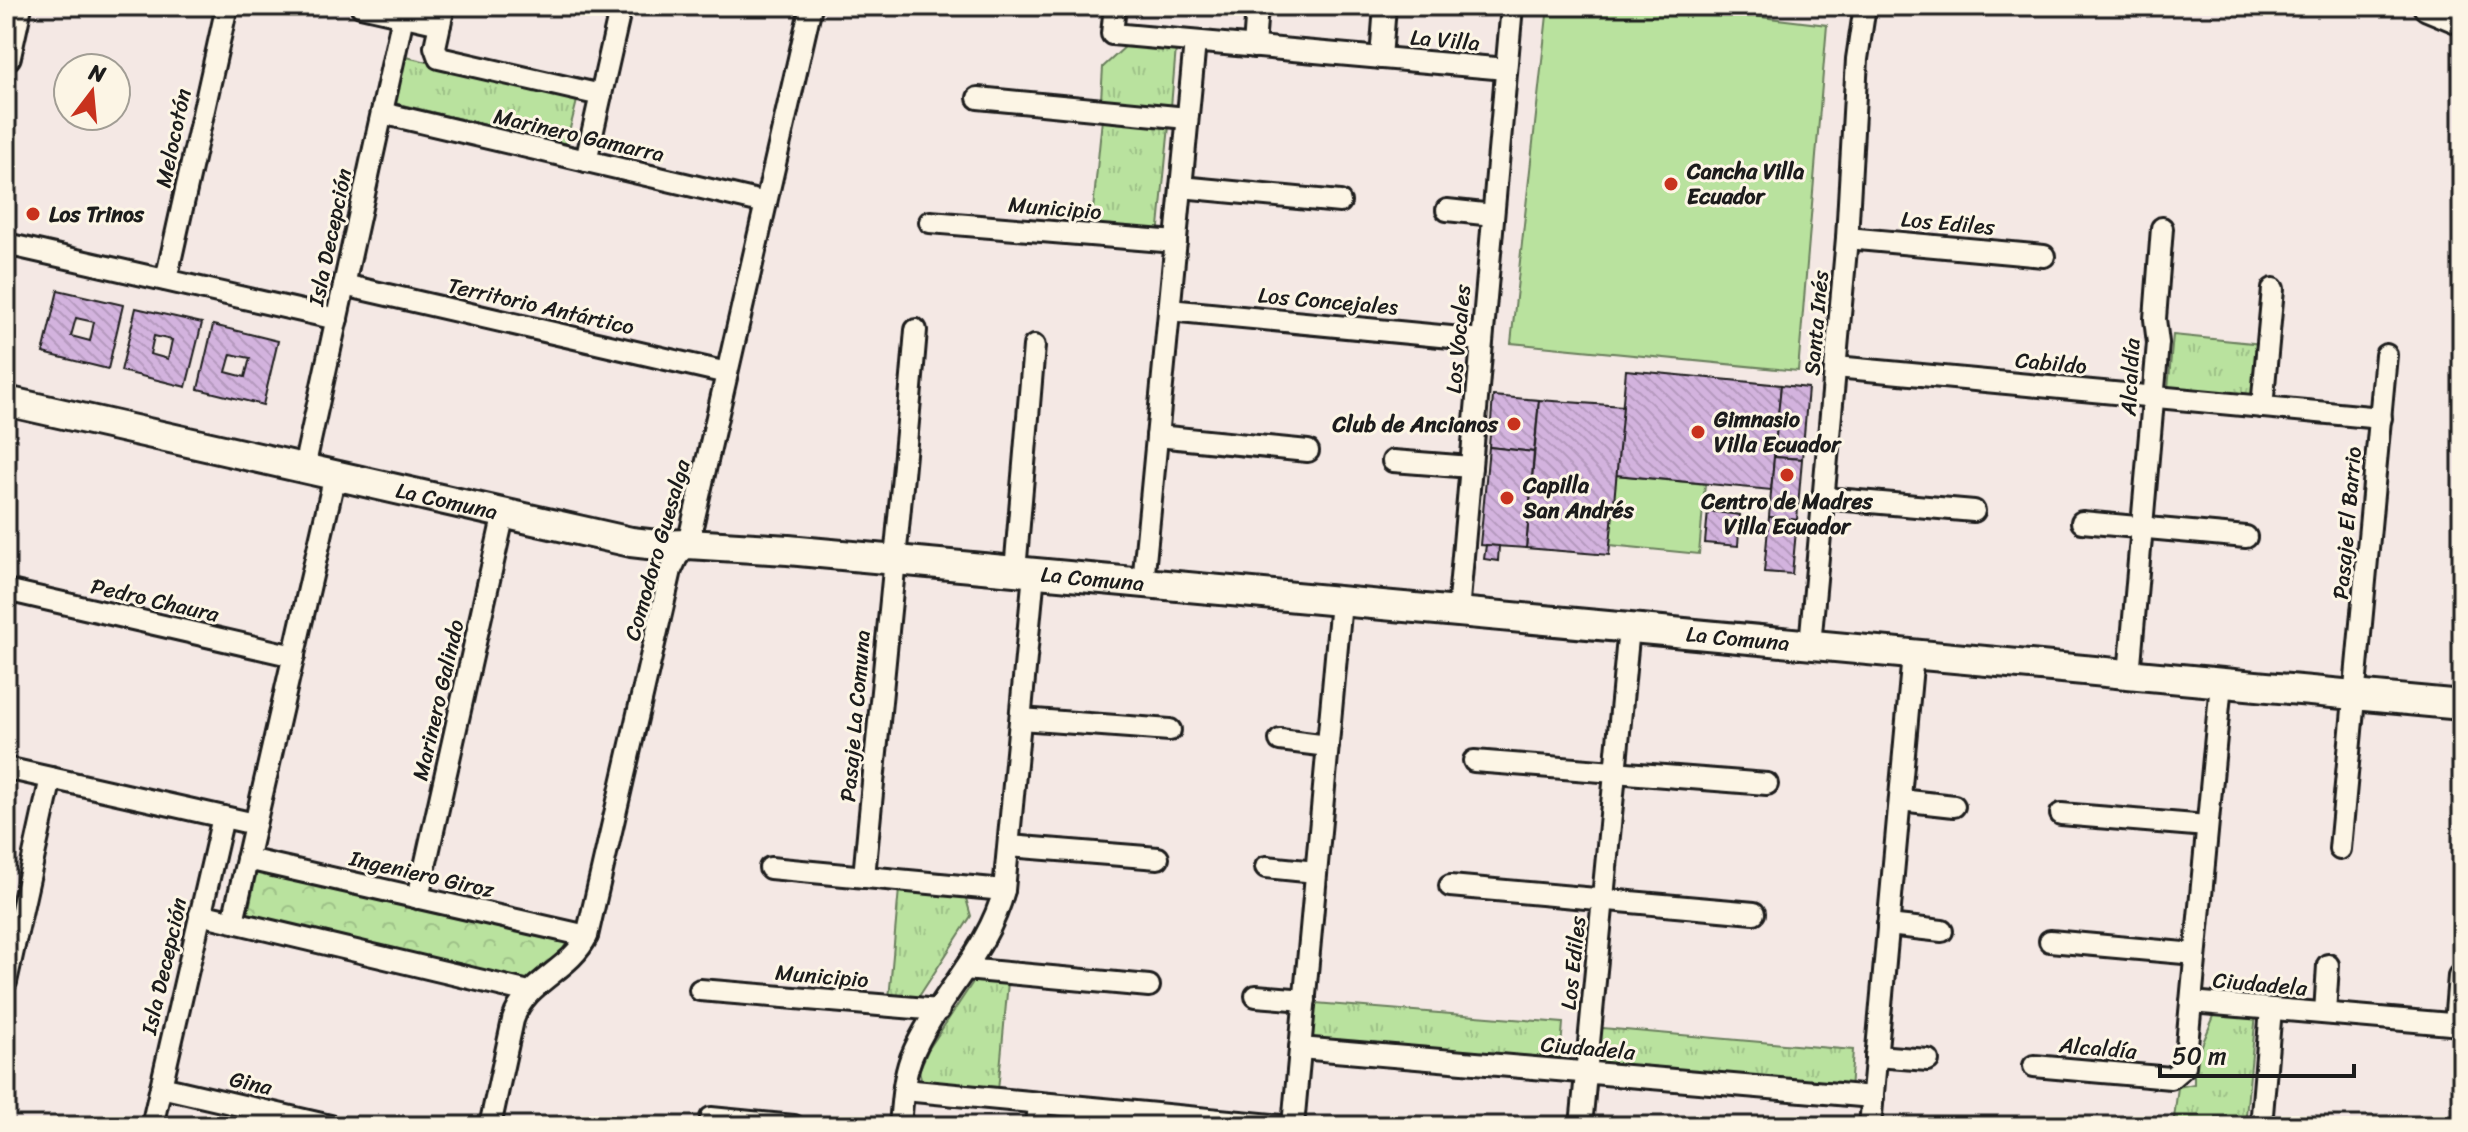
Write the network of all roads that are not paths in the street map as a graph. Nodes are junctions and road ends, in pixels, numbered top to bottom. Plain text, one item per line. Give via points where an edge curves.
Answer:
1 (17, 6) edge
2 (227, 6) edge
3 (361, 6) edge
4 (621, 6) edge
5 (811, 6) edge
6 (1115, 6) edge
7 (1257, 6) edge
8 (1385, 6) edge
9 (1512, 6) edge
10 (1865, 6) edge
11 (2428, 6) edge
12 (442, 15) edge
13 (403, 16) junction
14 (2462, 20) edge
15 (1195, 42) junction
16 (1254, 47) junction
17 (6, 56) edge
18 (1381, 58) junction
19 (1506, 69) junction
20 (601, 95) junction
21 (978, 98) dead end
22 (382, 113) junction
23 (1187, 118) junction
24 (586, 161) junction
25 (1181, 187) junction
26 (1340, 202) dead end
27 (766, 203) junction
28 (1447, 210) dead end
29 (1493, 215) junction
30 (930, 222) dead end
31 (2162, 228) dead end
32 (1847, 238) junction
33 (1176, 242) junction
34 (6, 244) edge
35 (2044, 256) dead end
36 (166, 280) junction
37 (344, 285) junction
38 (2273, 289) dead end
39 (1169, 310) junction
40 (337, 319) junction
41 (916, 330) dead end
42 (1482, 340) junction
43 (1034, 346) dead end
44 (2386, 355) dead end
45 (1836, 367) junction
46 (727, 373) junction
47 (2154, 397) junction
48 (6, 401) edge
49 (2262, 407) junction
50 (2381, 418) junction
51 (1157, 436) junction
52 (1308, 451) dead end
53 (1393, 461) dead end
54 (1471, 467) junction
55 (304, 468) junction
56 (335, 475) junction
57 (1824, 498) junction
58 (1974, 511) dead end
59 (504, 513) junction
60 (2082, 522) dead end
61 (2142, 528) junction
62 (2246, 537) dead end
63 (688, 544) junction
64 (895, 560) junction
65 (1025, 572) junction
66 (1143, 583) junction
67 (6, 590) edge
68 (1341, 602) junction
69 (1458, 612) junction
70 (1629, 628) junction
71 (1810, 645) junction
72 (1913, 655) junction
73 (294, 656) junction
74 (2129, 675) junction
75 (2221, 683) junction
76 (2355, 695) junction
77 (2462, 705) edge
78 (1021, 719) junction
79 (1170, 730) dead end
80 (1280, 740) dead end
81 (1328, 746) junction
82 (1474, 761) dead end
83 (6, 768) edge
84 (1615, 772) junction
85 (51, 778) junction
86 (1767, 784) dead end
87 (1900, 800) junction
88 (1954, 806) dead end
89 (2061, 814) dead end
90 (223, 817) junction
91 (255, 824) junction
92 (2207, 826) junction
93 (1009, 846) junction
94 (2340, 849) dead end
95 (1158, 858) dead end
96 (247, 859) junction
97 (1266, 867) dead end
98 (770, 868) dead end
99 (1316, 872) junction
100 (864, 877) junction
101 (1450, 886) dead end
102 (1004, 890) junction
103 (418, 898) junction
104 (1603, 900) junction
105 (1754, 913) dead end
106 (200, 914) junction
107 (233, 921) junction
108 (1888, 925) junction
109 (1942, 931) dead end
110 (587, 936) junction
111 (2050, 941) dead end
112 (2195, 954) junction
113 (2328, 965) dead end
114 (965, 969) junction
115 (2459, 976) dead end
116 (6, 982) edge
117 (1149, 986) dead end
118 (700, 990) dead end
119 (529, 992) junction
120 (1256, 996) dead end
121 (1305, 1000) junction
122 (2191, 1002) junction
123 (2271, 1009) junction
124 (939, 1010) junction
125 (2325, 1013) junction
126 (2458, 1024) edge
127 (1300, 1048) junction
128 (1876, 1056) junction
129 (1928, 1060) dead end
130 (2034, 1066) dead end
131 (1586, 1072) junction
132 (161, 1087) junction
133 (904, 1090) junction
134 (1873, 1097) junction
135 (1039, 1103) junction
136 (711, 1118) dead end
137 (1164, 1120) edge
138 (152, 1126) edge
139 (330, 1126) edge
140 (490, 1126) edge
141 (794, 1126) edge
142 (900, 1126) edge
143 (1037, 1126) edge
144 (1282, 1126) edge
145 (1293, 1126) edge
146 (1581, 1126) edge
147 (1870, 1126) edge
148 (2261, 1126) edge

1 - 17 street
2 - 36 street, Melocotón
3 - 13 street
4 - 20 street
5 - 27 street, Comodoro Guesalga
6 - 15 street, La Villa via 1112,34
7 - 16 street
8 - 18 street, La Villa
9 - 19 street, Los Vocales
10 - 32 street, Santa Inés
11 - 14 street
12 - 13 street
12 - 20 street, Marinero Gamarra via 435,47 443,60
13 - 22 street, Isla Decepción
15 - 16 street, La Villa
15 - 23 street
16 - 18 street, La Villa
18 - 19 street, La Villa
19 - 29 street, Los Vocales
20 - 24 street
21 - 23 street
22 - 24 street, Marinero Gamarra
22 - 37 street, Isla Decepción
23 - 25 street
24 - 27 street, Marinero Gamarra
25 - 26 street
25 - 33 street
27 - 46 street, Comodoro Guesalga
28 - 29 street
29 - 42 street, Los Vocales
30 - 33 street, Municipio
31 - 47 street, Alcaldía
32 - 35 street, Los Ediles
32 - 45 street, Santa Inés
33 - 39 street
34 - 36 street
36 - 40 street
37 - 40 street, Isla Decepción
37 - 46 street, Territorio Antártico
38 - 49 street
39 - 42 street, Los Concejales
39 - 51 street
40 - 55 street, Isla Decepción
41 - 64 street
42 - 54 street, Los Vocales
43 - 65 street, La Comuna
44 - 50 street, Pasaje El Barrio
45 - 47 street, Cabildo
45 - 57 street, Santa Inés
46 - 63 street, Comodoro Guesalga
47 - 49 street, Cabildo
47 - 61 street, Alcaldía
48 - 55 street, La Comuna
49 - 50 street, Cabildo
50 - 76 street, Pasaje El Barrio
51 - 52 street
51 - 66 street
53 - 54 street
54 - 69 street, Los Vocales
55 - 56 street, La Comuna
56 - 59 street, La Comuna
56 - 73 street
57 - 58 street
57 - 71 street, Santa Inés
59 - 63 street, La Comuna via 631,542
59 - 103 street, Marinero Galindo
60 - 61 street
61 - 62 street
61 - 74 street, Alcaldía
63 - 64 street, La Comuna
63 - 110 street, Comodoro Guesalga via 671,570
64 - 65 street, La Comuna
64 - 100 street, Pasaje La Comuna
65 - 66 street, La Comuna
65 - 78 street
66 - 68 street, La Comuna
67 - 73 street, Pedro Chaura
68 - 69 street, La Comuna
68 - 81 street
69 - 70 street, La Comuna
70 - 71 street, La Comuna
70 - 84 street, Los Ediles
71 - 72 street, La Comuna
72 - 74 street, La Comuna
72 - 87 street
73 - 91 street
74 - 75 street, La Comuna
75 - 76 street, La Comuna
75 - 92 street, Alcaldía
76 - 77 street, La Comuna
76 - 94 street
78 - 79 street
78 - 93 street
80 - 81 street
81 - 99 street
82 - 84 street
83 - 85 street
84 - 86 street
84 - 104 street, Los Ediles
85 - 90 street
85 - 116 street
87 - 88 street
87 - 108 street
89 - 92 street
90 - 91 street
90 - 106 street, Isla Decepción
91 - 96 street
92 - 112 street, Alcaldía
93 - 95 street
93 - 102 street
96 - 103 street, Ingeniero Giroz
96 - 107 street
97 - 99 street
98 - 100 street
99 - 121 street
100 - 102 street
101 - 104 street, Los Ediles
102 - 114 street
103 - 110 street, Ingeniero Giroz
104 - 105 street, Los Ediles
104 - 131 street, Los Ediles
106 - 107 street
106 - 132 street, Isla Decepción
107 - 119 street
108 - 109 street
108 - 128 street
110 - 119 street, Comodoro Guesalga via 576,954
111 - 112 street
112 - 122 street, Alcaldía
113 - 125 street, Ciudadela
114 - 117 street
114 - 124 street
115 - 126 street, Ciudadela
118 - 124 street, Municipio
119 - 140 street, Comodoro Guesalga via 516,1012
120 - 121 street
121 - 127 street
122 - 123 street, Ciudadela
122 - 130 street, Alcaldía via 2185,1066 2171,1078
123 - 125 street, Ciudadela
123 - 148 street
124 - 133 street via 916,1048
125 - 126 street, Ciudadela
127 - 131 street, Ciudadela
127 - 145 street
128 - 129 street
128 - 134 street
131 - 134 street, Ciudadela
131 - 146 street, Los Ediles
132 - 138 street, Isla Decepción
132 - 139 street, Gina
133 - 135 street
133 - 142 street
134 - 147 street
135 - 137 street
135 - 143 street
136 - 141 street
137 - 144 street

